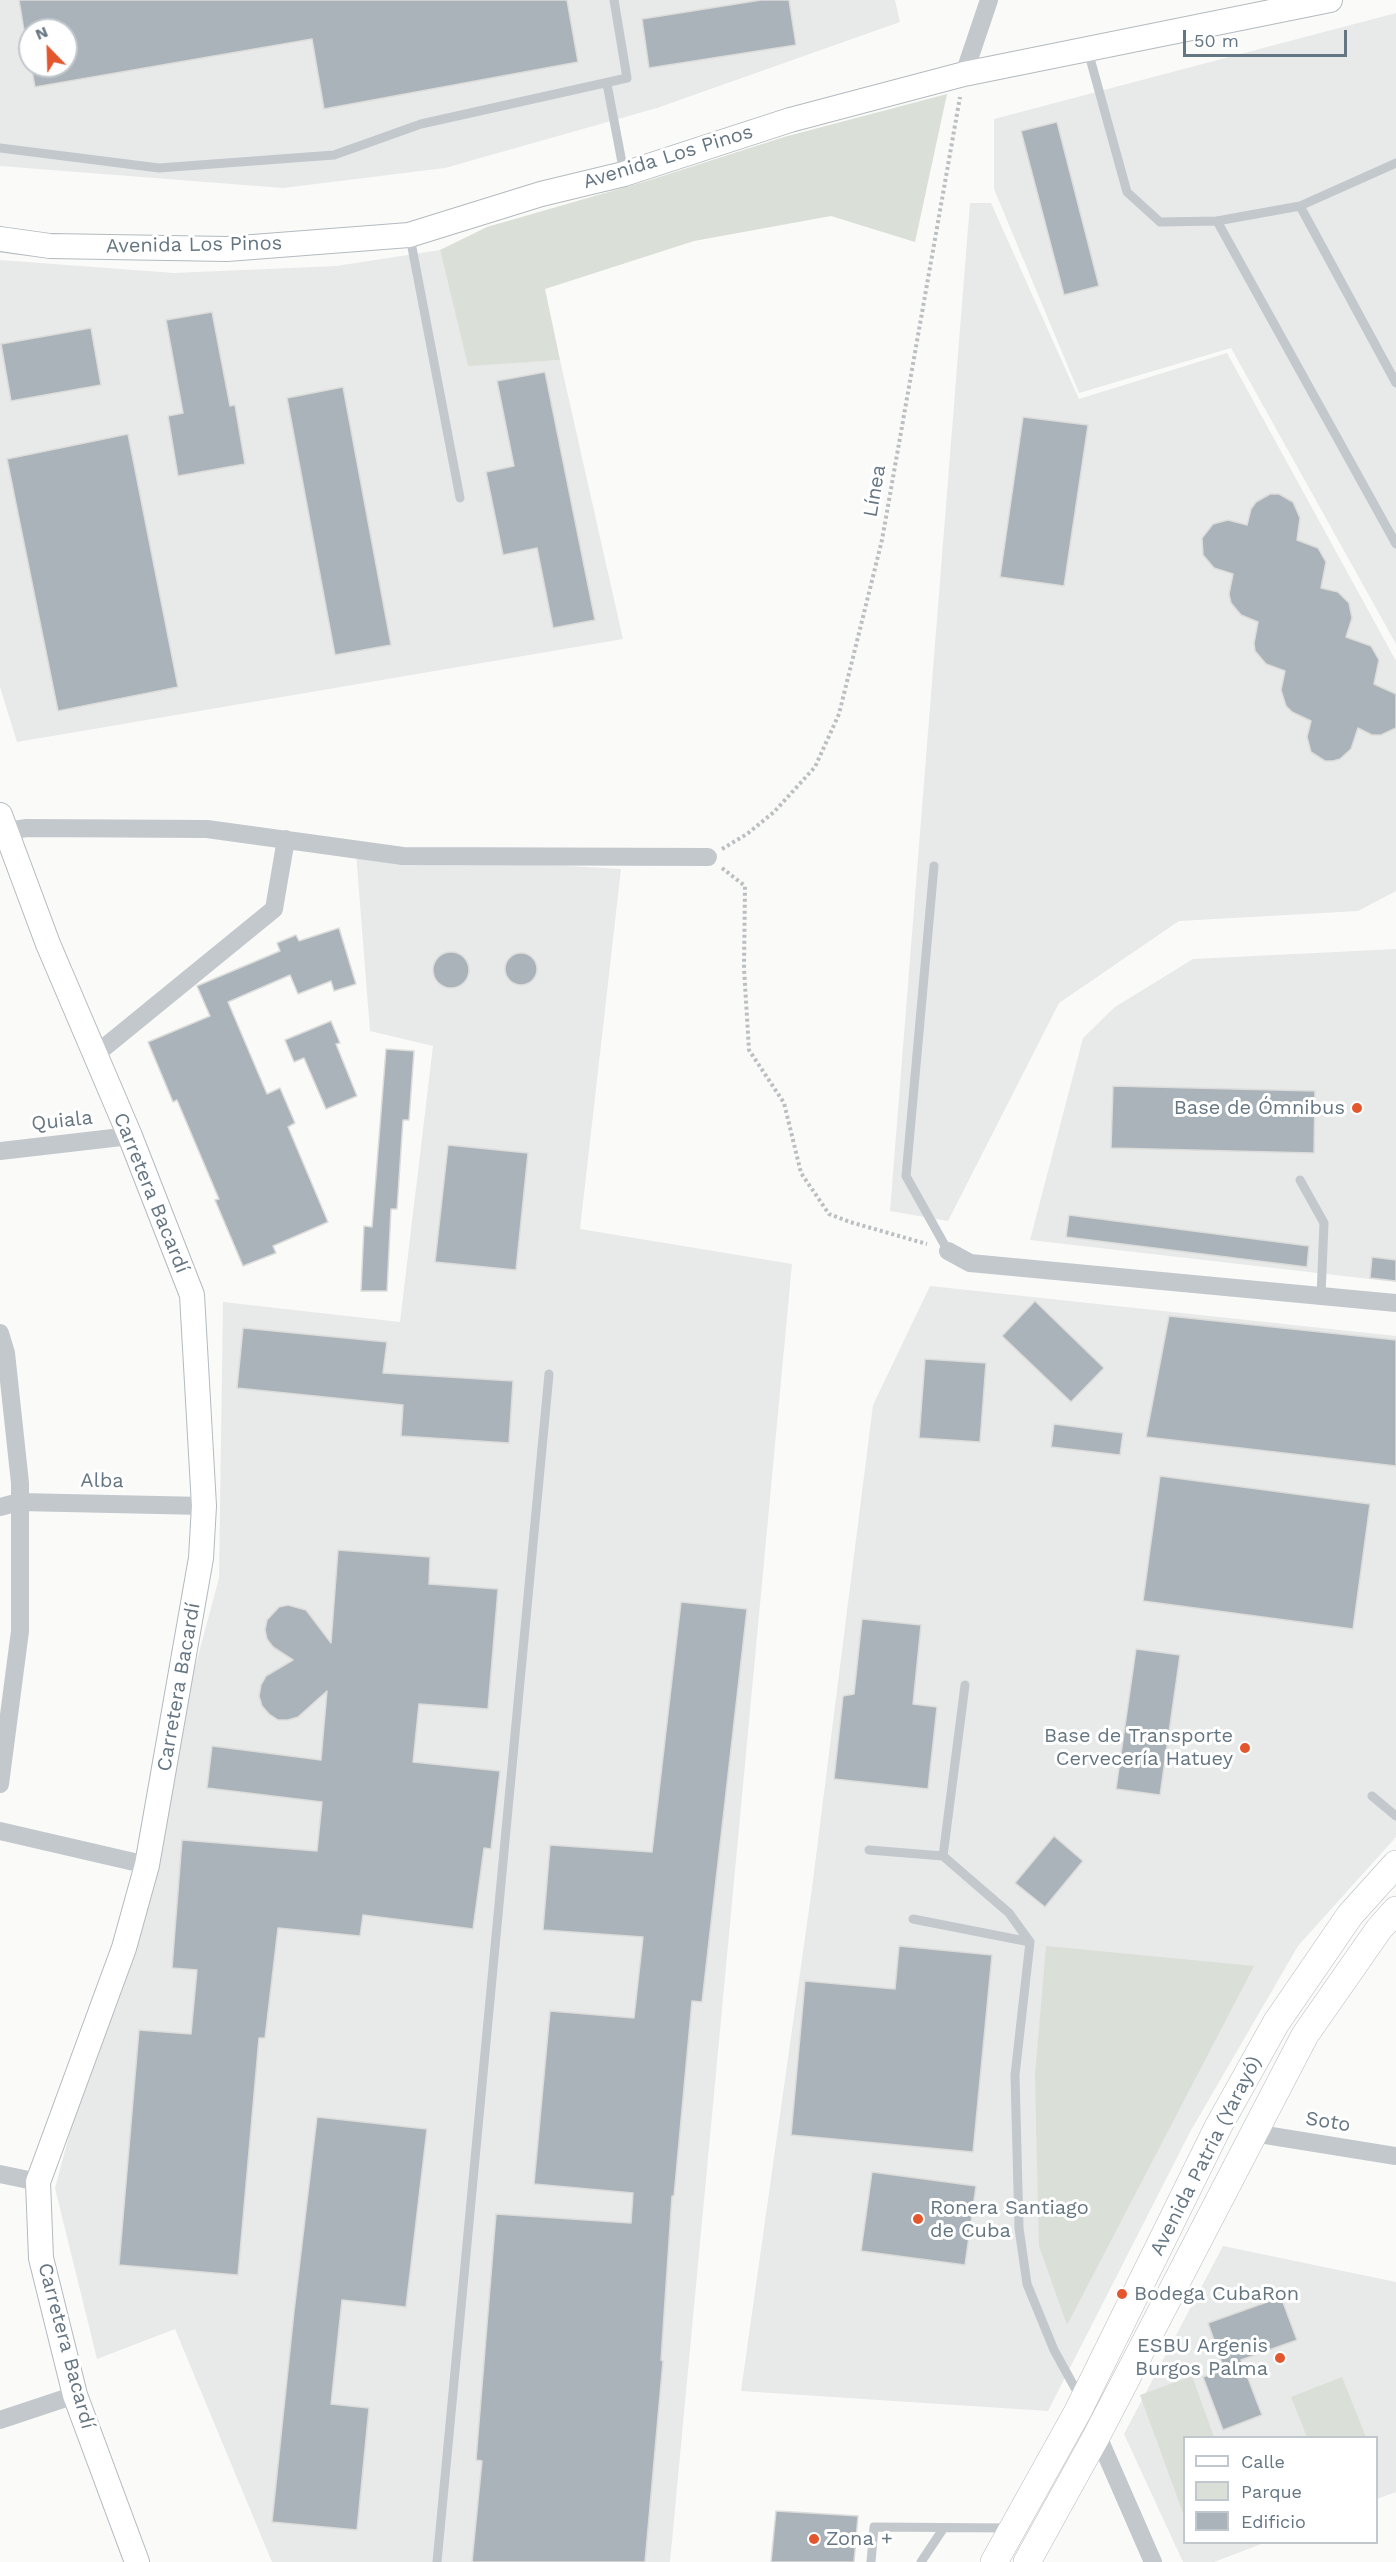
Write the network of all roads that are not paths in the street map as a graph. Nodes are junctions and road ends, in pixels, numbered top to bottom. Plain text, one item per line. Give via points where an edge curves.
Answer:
1 (614, 0) edge
2 (989, 0) edge
3 (1330, 0) edge
4 (1088, 49) junction
5 (964, 74) junction
6 (607, 84) junction
7 (0, 148) edge
8 (1396, 163) edge
9 (624, 174) junction
10 (1300, 206) junction
11 (1218, 221) junction
12 (409, 235) junction
13 (0, 240) edge
14 (1396, 383) edge
15 (460, 498) dead end
16 (1396, 544) edge
17 (3, 823) edge
18 (286, 839) junction
19 (708, 857) road end
20 (934, 866) dead end
21 (95, 1055) junction
22 (130, 1136) junction
23 (0, 1151) edge
24 (1300, 1180) dead end
25 (948, 1251) joint
26 (1321, 1296) junction
27 (1396, 1303) edge
28 (0, 1333) edge
29 (549, 1374) dead end
30 (19, 1502) junction
31 (204, 1506) junction
32 (0, 1507) edge
33 (965, 1685) dead end
34 (0, 1784) edge
35 (1372, 1796) dead end
36 (1396, 1816) edge
37 (0, 1831) edge
38 (869, 1850) dead end
39 (943, 1856) junction
40 (1396, 1863) edge
41 (147, 1865) junction
42 (1396, 1910) edge
43 (913, 1919) dead end
44 (1030, 1942) junction
45 (1253, 2133) junction
46 (1396, 2156) edge
47 (0, 2174) edge
48 (38, 2181) junction
49 (75, 2395) junction
50 (1083, 2402) junction
51 (0, 2420) edge
52 (1096, 2437) junction
53 (1013, 2528) junction
54 (944, 2529) junction
55 (137, 2562) edge
56 (436, 2562) edge
57 (871, 2562) edge
58 (921, 2562) edge
59 (994, 2562) edge
60 (1027, 2562) edge
61 (1153, 2562) edge

1 - 6 lane via 627,78
2 - 5 street
3 - 4 street, Avenida Los Pinos
4 - 5 street, Avenida Los Pinos
4 - 11 lane via 1127,192 1160,222
5 - 9 street, Avenida Los Pinos via 790,120
6 - 7 lane via 421,124 334,155 159,168
6 - 9 lane
8 - 10 lane
9 - 12 street, Avenida Los Pinos via 541,194
10 - 11 lane
10 - 14 lane
11 - 16 lane
12 - 13 street, Avenida Los Pinos via 226,249 50,246
12 - 15 lane
17 - 18 street via 27,828 207,828
17 - 21 street, Carretera Bacardí
18 - 19 street via 403,856
18 - 21 street via 274,909
20 - 25 lane via 906,1176
21 - 22 street, Carretera Bacardí
22 - 23 street, Quiala
22 - 31 street, Carretera Bacardí via 192,1295
24 - 26 lane via 1324,1223
25 - 26 street via 970,1263
26 - 27 street
28 - 30 street via 6,1353
29 - 56 lane
30 - 31 street, Alba
30 - 32 street, Alba
30 - 34 street via 20,1631
31 - 41 street, Carretera Bacardí via 201,1558
33 - 39 lane
35 - 36 lane
37 - 41 street
38 - 39 lane
39 - 44 lane via 1009,1913
40 - 50 main road, Avenida Patria (Yarayó) via 1350,1915 1276,2023 1218,2127
41 - 48 street, Carretera Bacardí via 124,1948
42 - 45 main road, Avenida Patria (Yarayó) via 1305,2036
43 - 44 lane
44 - 50 lane via 1015,2075 1019,2228 1027,2284 1054,2350
45 - 46 street, Soto
45 - 52 main road, Avenida Patria (Yarayó)
47 - 48 street
48 - 49 street, Carretera Bacardí via 40,2258
49 - 51 street
49 - 55 street, Carretera Bacardí
50 - 52 street
50 - 53 main road, Avenida Patria (Yarayó)
52 - 60 main road, Avenida Patria (Yarayó)
52 - 61 street
53 - 54 lane
53 - 59 main road, Avenida Patria (Yarayó)
54 - 57 lane via 874,2527
54 - 58 lane

